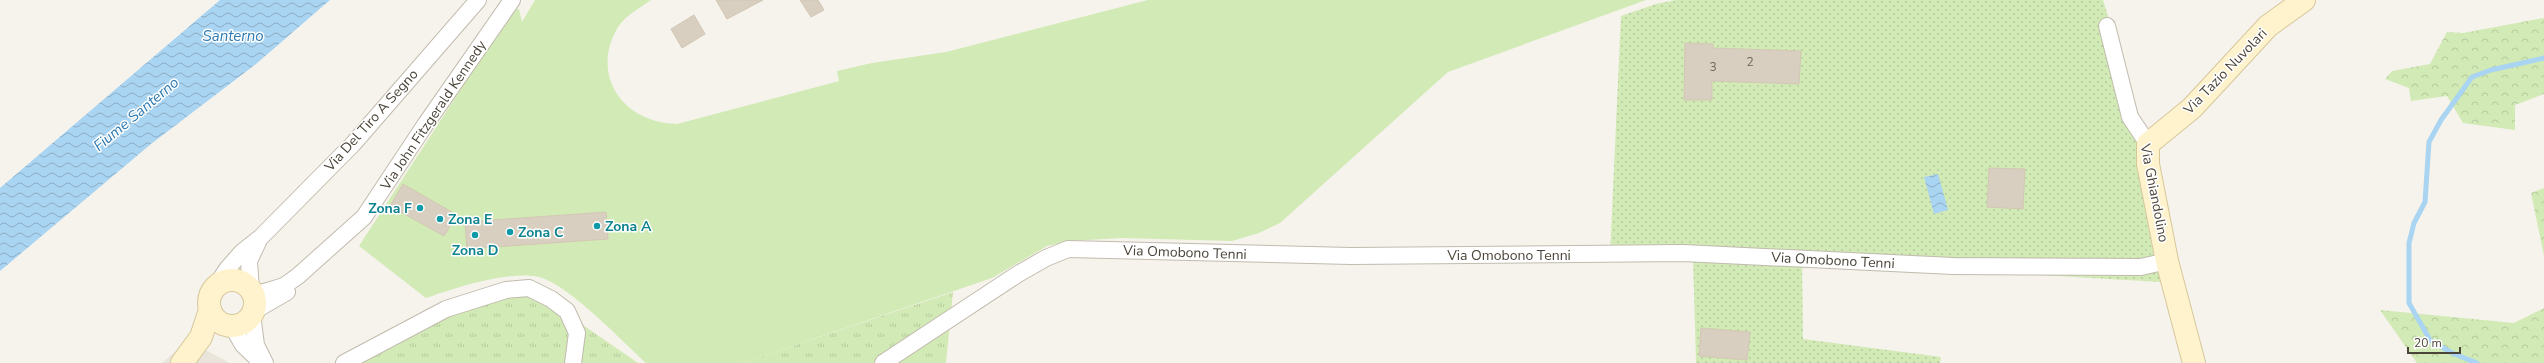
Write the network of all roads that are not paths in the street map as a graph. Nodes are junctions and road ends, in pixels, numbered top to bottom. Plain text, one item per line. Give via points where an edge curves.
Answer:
1 (478, 0) edge
2 (512, 0) edge
3 (2304, 0) edge
4 (2108, 26) dead end
5 (2148, 144) junction
6 (261, 237) junction
7 (2167, 261) junction
8 (214, 289) junction
9 (253, 303) junction
10 (210, 310) junction
11 (230, 326) junction
12 (182, 363) edge
13 (188, 363) edge
14 (264, 363) edge
15 (344, 363) edge
16 (573, 363) edge
17 (883, 363) edge
18 (2194, 363) edge

1 - 6 street, Via Del Tiro A Segno via 353,144
2 - 9 street, Via John Fitzgerald Kennedy via 364,217 298,276 285,294
3 - 5 street, Via Tazio Nuvolari via 2268,26 2192,108
4 - 5 street, Via Ghiandolino via 2130,117
5 - 7 street, Via Ghiandolino via 2148,164
6 - 8 street, Via Del Tiro A Segno via 237,258
6 - 9 street, Via Del Tiro A Segno via 249,261
7 - 17 street, Via Omobono Tenni via 2141,267 1985,266 1683,253 1351,256 1068,249 1018,274
7 - 18 street, Via Ghiandolino
8 - 9 street via 224,282 236,280
8 - 10 street via 209,303
9 - 11 street via 244,323
9 - 14 street, Via Del Tiro A Segno via 256,345
10 - 11 street via 217,320
10 - 12 street via 201,337
11 - 13 street
11 - 14 street via 243,345
15 - 16 street via 446,309 506,290 529,288 567,311 577,333

